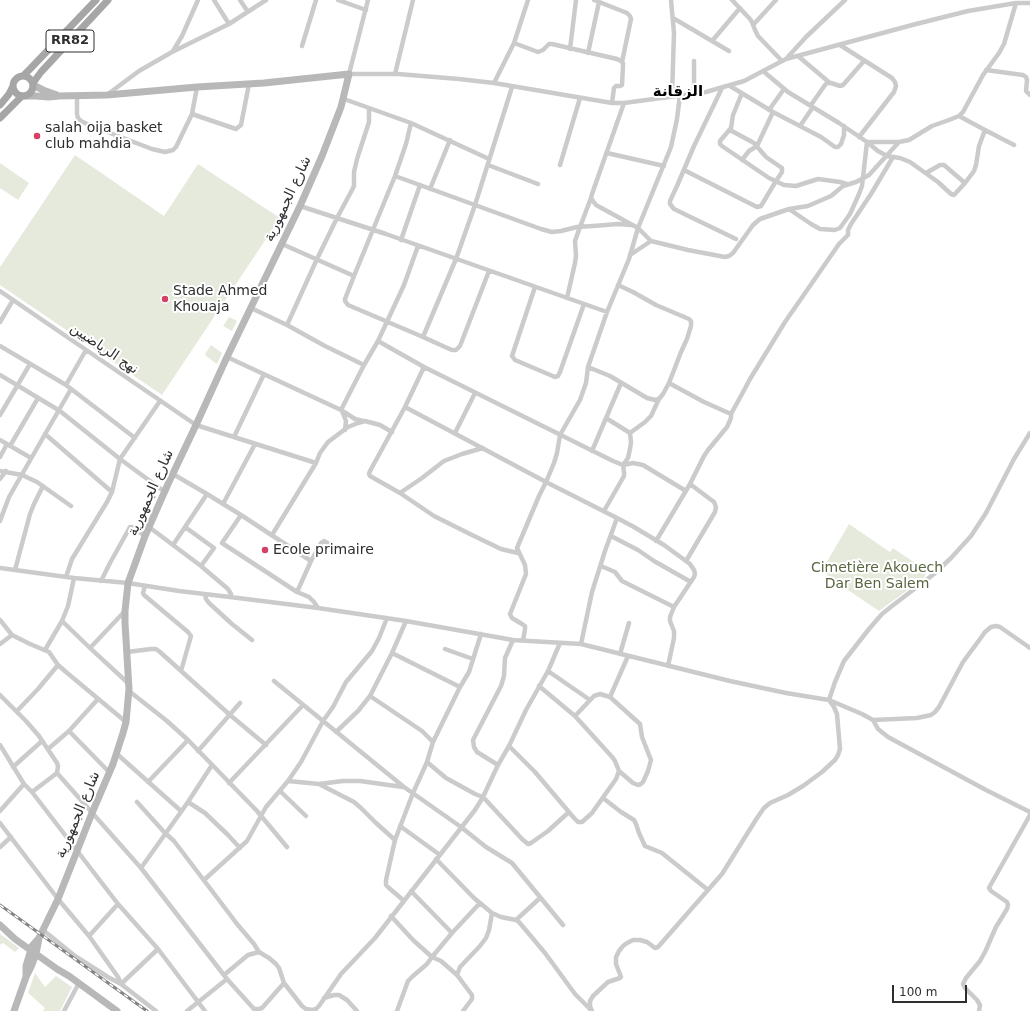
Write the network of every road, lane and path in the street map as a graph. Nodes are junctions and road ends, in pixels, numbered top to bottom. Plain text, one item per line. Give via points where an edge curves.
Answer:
1 (96, 0) edge
2 (108, 0) edge
3 (198, 0) edge
4 (214, 0) edge
5 (240, 0) edge
6 (266, 0) edge
7 (316, 0) edge
8 (338, 0) edge
9 (368, 0) edge
10 (412, 0) edge
11 (528, 0) edge
12 (576, 0) edge
13 (676, 0) edge
14 (732, 0) edge
15 (776, 0) edge
16 (845, 0) edge
17 (596, 1) edge
18 (671, 2) edge
19 (1016, 3) junction
20 (1030, 3) edge
21 (740, 8) junction
22 (366, 10) junction
23 (248, 12) junction
24 (673, 18) junction
25 (229, 24) junction
26 (753, 25) junction
27 (712, 41) junction
28 (514, 43) junction
29 (840, 45) junction
30 (302, 46) dead end
31 (570, 49) junction
32 (729, 51) dead end
33 (172, 52) junction
34 (588, 53) junction
35 (798, 56) junction
36 (784, 60) junction
37 (694, 61) dead end
38 (864, 61) junction
39 (622, 62) junction
40 (986, 70) junction
41 (763, 71) junction
42 (349, 74) junction
43 (395, 74) junction
44 (24, 75) junction
45 (333, 75) junction
46 (494, 83) junction
47 (831, 83) junction
48 (33, 84) junction
49 (249, 84) junction
50 (13, 86) junction
51 (730, 86) junction
52 (197, 87) junction
53 (512, 87) junction
54 (722, 88) junction
55 (784, 89) junction
56 (346, 90) junction
57 (742, 93) junction
58 (694, 94) junction
59 (77, 95) junction
60 (107, 95) junction
61 (680, 95) junction
62 (1030, 95) edge
63 (23, 96) junction
64 (59, 96) junction
65 (672, 96) junction
66 (580, 98) junction
67 (344, 99) junction
68 (612, 103) junction
69 (624, 103) junction
70 (0, 104) edge
71 (812, 106) junction
72 (369, 109) junction
73 (771, 111) junction
74 (192, 114) junction
75 (959, 116) junction
76 (0, 118) edge
77 (411, 123) junction
78 (800, 126) junction
79 (844, 126) junction
80 (730, 130) junction
81 (985, 130) junction
82 (859, 137) junction
83 (450, 140) junction
84 (867, 142) junction
85 (899, 142) junction
86 (1014, 145) dead end
87 (757, 146) junction
88 (607, 154) junction
89 (887, 156) junction
90 (893, 157) junction
91 (489, 159) junction
92 (742, 160) junction
93 (488, 164) junction
94 (560, 165) dead end
95 (664, 166) junction
96 (684, 170) junction
97 (926, 173) junction
98 (395, 176) junction
99 (862, 179) junction
100 (776, 181) junction
101 (965, 183) junction
102 (538, 184) dead end
103 (848, 184) junction
104 (420, 185) junction
105 (430, 189) junction
106 (591, 198) junction
107 (475, 205) junction
108 (300, 206) junction
109 (789, 209) junction
110 (337, 218) junction
111 (580, 227) junction
112 (636, 227) junction
113 (372, 230) junction
114 (736, 239) dead end
115 (401, 240) junction
116 (651, 241) junction
117 (282, 244) junction
118 (418, 246) junction
119 (630, 255) junction
120 (317, 259) junction
121 (456, 259) junction
122 (489, 271) junction
123 (354, 276) junction
124 (618, 285) junction
125 (536, 287) junction
126 (0, 291) edge
127 (567, 298) junction
128 (13, 300) junction
129 (584, 304) junction
130 (251, 308) junction
131 (607, 312) junction
132 (0, 322) edge
133 (387, 322) junction
134 (286, 325) junction
135 (423, 337) junction
136 (378, 342) junction
137 (0, 346) edge
138 (86, 350) junction
139 (227, 357) junction
140 (30, 364) junction
141 (364, 365) junction
142 (588, 366) junction
143 (424, 367) junction
144 (264, 374) junction
145 (0, 375) edge
146 (621, 383) junction
147 (669, 383) junction
148 (66, 385) junction
149 (18, 386) junction
150 (71, 390) junction
151 (475, 393) junction
152 (38, 398) junction
153 (659, 399) junction
154 (160, 401) junction
155 (405, 407) junction
156 (341, 410) junction
157 (60, 411) junction
158 (731, 414) junction
159 (0, 415) edge
160 (606, 418) junction
161 (365, 422) junction
162 (196, 425) junction
163 (345, 430) junction
164 (392, 432) junction
165 (454, 433) junction
166 (1030, 433) edge
167 (45, 434) junction
168 (630, 434) junction
169 (560, 436) junction
170 (234, 437) junction
171 (135, 438) junction
172 (0, 440) edge
173 (255, 444) junction
174 (8, 445) junction
175 (483, 448) junction
176 (592, 451) junction
177 (0, 457) edge
178 (31, 458) junction
179 (120, 459) junction
180 (316, 463) junction
181 (623, 465) junction
182 (0, 471) edge
183 (6, 471) junction
184 (173, 474) junction
185 (22, 475) junction
186 (0, 479) edge
187 (546, 482) junction
188 (690, 484) junction
189 (43, 486) junction
190 (686, 491) junction
191 (112, 492) junction
192 (165, 492) junction
193 (400, 492) junction
194 (207, 494) junction
195 (223, 504) junction
196 (71, 506) dead end
197 (604, 511) junction
198 (241, 515) junction
199 (617, 518) junction
200 (0, 521) edge
201 (149, 527) junction
202 (185, 527) junction
203 (145, 536) junction
204 (272, 536) junction
205 (611, 536) junction
206 (656, 540) junction
207 (222, 543) junction
208 (173, 545) junction
209 (214, 548) junction
210 (339, 550) dead end
211 (518, 553) junction
212 (311, 561) junction
213 (686, 561) junction
214 (201, 566) junction
215 (601, 566) junction
216 (0, 568) edge
217 (15, 570) junction
218 (66, 577) junction
219 (74, 578) junction
220 (101, 581) junction
221 (691, 582) junction
222 (128, 583) junction
223 (144, 586) junction
224 (297, 592) junction
225 (205, 594) junction
226 (230, 597) junction
227 (674, 607) junction
228 (318, 608) junction
229 (125, 611) junction
230 (387, 618) junction
231 (0, 620) edge
232 (62, 621) junction
233 (406, 621) junction
234 (629, 623) dead end
235 (481, 634) junction
236 (12, 635) junction
237 (252, 640) dead end
238 (513, 640) junction
239 (523, 641) junction
240 (560, 643) junction
241 (0, 644) edge
242 (581, 644) junction
243 (90, 648) junction
244 (1030, 648) edge
245 (445, 649) dead end
246 (45, 650) junction
247 (127, 652) junction
248 (392, 653) junction
249 (620, 654) junction
250 (628, 656) junction
251 (473, 659) junction
252 (58, 665) junction
253 (668, 666) junction
254 (181, 671) junction
255 (548, 671) junction
256 (274, 681) dead end
257 (539, 686) junction
258 (129, 687) junction
259 (460, 687) junction
260 (0, 695) edge
261 (370, 696) junction
262 (610, 697) junction
263 (98, 699) junction
264 (590, 700) junction
265 (829, 700) junction
266 (240, 704) dead end
267 (303, 705) junction
268 (17, 711) junction
269 (230, 715) junction
270 (575, 716) junction
271 (873, 720) junction
272 (323, 721) junction
273 (126, 722) junction
274 (69, 731) junction
275 (336, 732) junction
276 (188, 740) junction
277 (42, 741) junction
278 (433, 742) junction
279 (0, 745) edge
280 (266, 745) junction
281 (509, 746) junction
282 (48, 749) junction
283 (198, 751) junction
284 (117, 754) junction
285 (428, 762) junction
286 (212, 765) junction
287 (498, 765) junction
288 (13, 767) junction
289 (619, 771) junction
290 (57, 773) junction
291 (110, 773) junction
292 (288, 781) junction
293 (148, 782) junction
294 (229, 783) junction
295 (24, 784) junction
296 (319, 784) junction
297 (404, 787) junction
298 (280, 791) junction
299 (32, 792) junction
300 (413, 793) junction
301 (483, 797) junction
302 (603, 798) junction
303 (137, 802) dead end
304 (188, 802) junction
305 (0, 811) edge
306 (181, 812) junction
307 (569, 812) junction
308 (1030, 812) edge
309 (92, 813) junction
310 (261, 815) junction
311 (1030, 815) edge
312 (306, 816) dead end
313 (0, 823) edge
314 (400, 826) junction
315 (461, 827) junction
316 (165, 833) junction
317 (11, 837) junction
318 (395, 840) junction
319 (0, 846) edge
320 (288, 847) dead end
321 (240, 848) junction
322 (77, 851) junction
323 (438, 857) junction
324 (141, 868) junction
325 (204, 880) junction
326 (708, 890) junction
327 (411, 891) junction
328 (540, 898) junction
329 (58, 899) junction
330 (404, 900) junction
331 (480, 903) junction
332 (118, 904) junction
333 (492, 913) junction
334 (391, 916) junction
335 (516, 920) junction
336 (0, 925) edge
337 (563, 925) dead end
338 (43, 930) junction
339 (452, 933) junction
340 (89, 936) junction
341 (158, 949) junction
342 (34, 950) junction
343 (260, 952) junction
344 (432, 957) junction
345 (224, 975) junction
346 (457, 975) junction
347 (227, 979) junction
348 (79, 983) junction
349 (284, 983) junction
350 (120, 984) junction
351 (324, 998) junction
352 (198, 1002) junction
353 (306, 1010) edge
354 (14, 1011) edge
355 (64, 1011) edge
356 (118, 1011) edge
357 (156, 1011) edge
358 (187, 1011) edge
359 (205, 1011) edge
360 (357, 1011) edge
361 (397, 1011) edge
362 (463, 1011) edge
363 (979, 1011) edge

1 - 44 main road, RR82
2 - 48 main road, RR82 via 41,72
3 - 33 street
4 - 25 street
5 - 23 street
6 - 23 street
7 - 30 street
8 - 22 street
9 - 22 street
10 - 43 street
11 - 28 street
12 - 31 street
13 - 18 street
14 - 21 street
15 - 26 street
16 - 36 street
17 - 34 street
17 - 39 street via 630,16
18 - 24 street
19 - 20 street
19 - 29 street via 968,11
19 - 40 street via 1004,44
21 - 26 street
21 - 27 street
22 - 42 street
23 - 25 street
24 - 27 street
24 - 65 street
25 - 33 street
26 - 36 street via 758,36
27 - 32 street
28 - 31 street via 538,52 549,44
28 - 46 street
29 - 35 street
29 - 38 street
31 - 34 street
33 - 60 street via 139,71
34 - 39 street
35 - 36 street
35 - 47 street
36 - 41 street
37 - 58 street
38 - 47 street via 843,85
38 - 82 street via 892,78 896,86
39 - 68 street via 622,85 614,88
40 - 62 street via 1024,75 1027,80 1026,91
40 - 75 street
41 - 51 street
41 - 55 street
42 - 43 street
42 - 45 main road
42 - 56 main road, شارع الجمهورية
43 - 46 street
44 - 48 main road
44 - 50 main road, RR82 via 16,78
45 - 49 main road
45 - 56 main road via 340,79
46 - 53 street
47 - 71 street via 824,85
48 - 63 main road, RR82 via 31,92
48 - 64 main road
49 - 52 main road
49 - 74 street via 240,125 236,129
50 - 63 main road via 15,92
50 - 70 main road, RR82
51 - 54 street
51 - 57 street
52 - 60 main road
52 - 74 street
53 - 66 street
53 - 91 street
54 - 58 street
54 - 96 street
55 - 71 street
55 - 73 street
56 - 67 main road, شارع الجمهورية
57 - 73 street
57 - 80 street
58 - 61 street
59 - 60 main road
59 - 64 main road
59 - 74 street via 77,114 81,121 166,152 176,147
61 - 65 street
61 - 95 street via 674,134
63 - 64 main road
63 - 76 main road, RR82
65 - 69 street
66 - 68 street
66 - 94 street
67 - 72 street
67 - 108 main road, شارع الجمهورية
68 - 69 street
69 - 88 street
71 - 78 street
71 - 79 street
72 - 77 street
72 - 110 street via 369,122 354,172 354,186
73 - 78 street
73 - 87 street
75 - 81 street
75 - 85 street via 932,126 909,140
77 - 83 street
77 - 98 street
78 - 79 street via 835,147 841,144
79 - 82 street
80 - 87 street
80 - 92 street via 720,144
81 - 86 street
81 - 101 street via 976,167
82 - 84 street
83 - 91 street
83 - 105 street
84 - 85 street
84 - 89 street
84 - 99 street
85 - 89 street
87 - 92 street
87 - 100 street via 764,155 782,168
88 - 95 street
88 - 106 street
89 - 90 street
89 - 99 street
90 - 97 street via 904,159
90 - 158 street via 851,224 848,235 839,244 785,322
91 - 93 street
92 - 100 street
93 - 102 street
93 - 107 street
95 - 112 street
96 - 100 street via 757,207 761,206
96 - 114 street via 670,201 671,206
97 - 101 street via 944,165
97 - 101 street via 952,195
98 - 104 street
98 - 113 street
99 - 103 street
99 - 109 street via 859,194 850,214 838,230 820,229
100 - 103 street via 788,186 818,180
103 - 109 street via 815,203
104 - 105 street
104 - 115 street
105 - 107 street
106 - 111 street
106 - 112 street via 596,205
107 - 111 street via 552,232
107 - 121 street
108 - 110 street
108 - 117 main road, شارع الجمهورية
109 - 116 street via 760,219 733,253 725,257
110 - 113 street
110 - 120 street
111 - 112 street via 618,224
111 - 127 street via 575,241 576,256
112 - 116 street
112 - 119 street
113 - 115 street
113 - 123 street
115 - 118 street
116 - 119 street
117 - 120 street
117 - 130 main road, شارع الجمهورية
118 - 121 street
118 - 133 street
119 - 124 street
120 - 123 street
120 - 134 street
121 - 122 street
121 - 135 street
122 - 125 street
122 - 135 street via 458,349 452,350
123 - 133 street via 345,299 346,303
124 - 131 street
124 - 147 street via 691,321 687,339
125 - 127 street
125 - 129 street via 512,356 515,360 555,377 560,372
126 - 128 street, نهج الرياضيين
127 - 129 street
128 - 132 street
128 - 138 street, نهج الرياضيين
129 - 131 street
130 - 134 street
130 - 139 main road, شارع الجمهورية
131 - 142 street
133 - 135 street
133 - 136 street
134 - 141 street
136 - 141 street
136 - 143 street
137 - 140 street
138 - 148 street
138 - 154 street, نهج الرياضيين
139 - 144 street
139 - 162 main road, شارع الجمهورية
140 - 148 street
140 - 149 street
141 - 156 street
142 - 146 street
142 - 169 street via 580,400
143 - 151 street
143 - 155 street
144 - 156 street
144 - 170 street
145 - 149 street
146 - 153 street via 651,400
146 - 160 street
147 - 153 street
147 - 158 street
148 - 150 street
149 - 152 street
149 - 159 street
150 - 157 street
150 - 171 street
151 - 165 street
151 - 169 street
152 - 157 street
152 - 174 street
153 - 168 street via 651,416
154 - 162 street, نهج الرياضيين
154 - 171 street
155 - 164 street
155 - 165 street
156 - 161 street
156 - 163 street via 346,421
157 - 167 street
157 - 179 street
158 - 188 street via 727,428 708,450
160 - 168 street
160 - 176 street
161 - 163 street
161 - 164 street via 380,425
162 - 170 street, نهج الرياضيين
162 - 184 main road, شارع الجمهورية
163 - 180 street via 328,442
164 - 193 street via 369,474
165 - 175 street
166 - 265 street via 971,536 934,574 882,614 869,629 844,661
167 - 178 street
167 - 191 street
168 - 181 street via 630,454
169 - 176 street
169 - 187 street via 558,453
170 - 173 street, نهج الرياضيين
171 - 179 street
172 - 174 street
173 - 180 street, نهج الرياضيين
173 - 195 street
174 - 177 street
174 - 178 street
175 - 187 street
175 - 193 street via 444,461
176 - 181 street
178 - 185 street
179 - 191 street
179 - 192 street
180 - 204 street
181 - 190 street via 643,465
181 - 197 street via 624,476
182 - 183 street
183 - 185 street
183 - 186 street
184 - 192 main road, شارع الجمهورية
184 - 194 street
185 - 189 street
185 - 200 street via 9,497
187 - 197 street
187 - 211 street via 517,546
188 - 190 street
188 - 213 street via 714,502 716,508
189 - 196 street
189 - 217 street via 30,514
190 - 206 street
191 - 218 street via 72,559
192 - 201 main road, شارع الجمهورية
193 - 211 street via 434,516 501,549
194 - 195 street
194 - 202 street
195 - 198 street
197 - 199 street
198 - 204 street
198 - 207 street
199 - 205 street
199 - 206 street
201 - 203 main road, شارع الجمهورية
201 - 208 street
202 - 208 street
202 - 209 street
203 - 220 street via 130,527
203 - 222 main road, شارع الجمهورية
204 - 212 street
205 - 215 street
205 - 221 street
206 - 213 street
207 - 209 street
207 - 224 street
208 - 214 street
209 - 214 street
210 - 212 street via 324,542 321,543
211 - 239 street via 525,565 526,574 510,614 525,626
212 - 224 street
213 - 221 street via 695,574
214 - 226 street via 228,589
215 - 227 street via 615,572 622,581
215 - 242 street via 592,592
216 - 217 street
217 - 218 street
218 - 219 street
219 - 220 street
219 - 232 street
220 - 222 street
221 - 227 street
222 - 223 street
222 - 229 main road, شارع الجمهورية
223 - 225 street
223 - 254 street via 144,595 191,636
224 - 228 street via 309,597
225 - 226 street
225 - 237 street via 209,603
226 - 228 street
227 - 253 street via 670,617 674,638
228 - 230 street
229 - 243 street
229 - 247 main road, شارع الجمهورية
230 - 233 street
230 - 272 street via 372,651 346,682
231 - 236 street
232 - 243 street
232 - 246 street
233 - 235 street
233 - 248 street
234 - 249 street
235 - 238 street
235 - 251 street
236 - 241 street
236 - 246 street
238 - 239 street
238 - 287 street via 504,662 502,686 472,740 477,752
239 - 240 street
240 - 242 street
240 - 255 street
242 - 249 street
243 - 258 street
244 - 271 street via 1000,627 991,627 963,662 935,712 917,718
245 - 251 street
246 - 252 street
247 - 254 street via 156,649
247 - 258 main road, شارع الجمهورية
248 - 259 street
248 - 261 street
249 - 250 street
250 - 253 street
250 - 262 street
251 - 259 street
252 - 263 street
252 - 268 street
253 - 265 street via 786,693
254 - 269 street
255 - 257 street
255 - 264 street
256 - 267 street
257 - 270 street
257 - 281 street
258 - 273 main road, شارع الجمهورية
258 - 276 street
259 - 278 street
260 - 268 street
261 - 275 street
261 - 278 street via 422,731
262 - 264 street via 599,694
262 - 289 street via 640,724 642,738 651,760 641,784 633,783
263 - 273 street
263 - 274 street
264 - 270 street
265 - 271 street
265 - 326 street via 837,714 840,750 835,760 803,786 770,802 764,808 722,874
266 - 269 street
267 - 272 street
267 - 280 street
268 - 277 street
269 - 280 street
269 - 283 street
270 - 289 street via 613,758
271 - 308 street via 878,729 888,737
272 - 275 street
272 - 292 street
273 - 284 main road, شارع الجمهورية
274 - 282 street
274 - 291 street
275 - 297 street
276 - 283 street
276 - 293 street
277 - 282 street
277 - 288 street
278 - 285 street
279 - 288 street
280 - 294 street
281 - 287 street
281 - 307 street
282 - 290 street via 57,763
283 - 286 street
284 - 291 main road, شارع الجمهورية
284 - 293 street
285 - 300 street
285 - 301 street via 446,778
286 - 294 street
286 - 304 street
287 - 301 street
288 - 295 street
289 - 302 street
290 - 299 street
290 - 309 street
291 - 309 main road, شارع الجمهورية
292 - 296 street
292 - 298 street
293 - 306 street
294 - 310 street
295 - 299 street
295 - 305 street
296 - 297 street via 360,781
296 - 318 street via 354,802
297 - 300 street
298 - 310 street
298 - 312 street
299 - 322 street
300 - 314 street
300 - 315 street
301 - 307 street via 528,844 548,831
301 - 315 street
302 - 307 street via 582,822 578,822
302 - 326 street via 634,820 645,846 662,853
303 - 316 street
304 - 306 street
304 - 321 street via 209,817
306 - 316 street
309 - 322 main road, شارع الجمهورية
309 - 324 street
310 - 320 street
310 - 321 street via 247,841
311 - 363 street via 989,888 1007,902 1007,910 980,961 963,984 980,1005
313 - 317 street
314 - 318 street
314 - 323 street
315 - 323 street
315 - 328 street via 512,863
316 - 324 street
316 - 325 street
317 - 319 street
317 - 329 street
318 - 330 street via 386,885
321 - 325 street
322 - 329 main road, شارع الجمهورية
322 - 332 street
323 - 327 street
323 - 331 street
324 - 345 street
325 - 343 street
326 - 335 street via 656,949 640,940 632,940 623,946 616,957 621,977 608,982 593,996 590,1001 592,1011 575,994 545,953
327 - 330 street
327 - 339 street
328 - 335 street
328 - 337 street
329 - 338 main road, شارع الجمهورية
329 - 340 street
330 - 334 street
331 - 333 street
331 - 339 street
332 - 340 street
332 - 341 street
333 - 335 street
333 - 346 street via 486,938 460,967
334 - 344 street
334 - 351 street via 375,938 341,974
336 - 342 main road
338 - 342 main road, شارع الجمهورية
338 - 350 street via 75,956
339 - 344 street
340 - 350 street via 118,977
341 - 350 street
341 - 352 street
342 - 348 main road via 58,965
342 - 354 main road, شارع الجمهورية via 26,966 26,977
343 - 345 street via 248,955
343 - 349 street via 278,968
344 - 346 street via 441,961
344 - 361 street via 408,981
345 - 347 street
346 - 362 street via 472,995
347 - 349 street via 256,1010 264,1006
347 - 352 street
348 - 355 street
348 - 356 main road
349 - 353 street
350 - 357 street
351 - 353 street via 316,1009
351 - 360 street via 339,995
352 - 358 street
352 - 359 street

